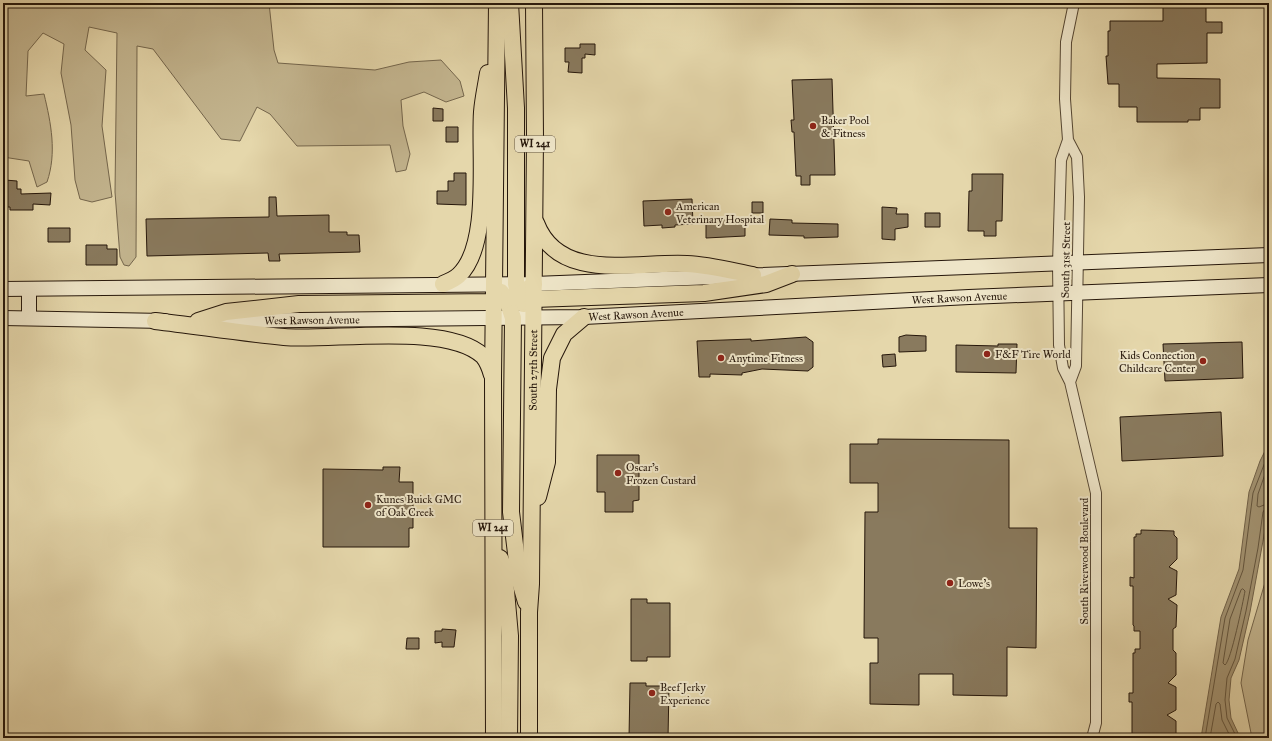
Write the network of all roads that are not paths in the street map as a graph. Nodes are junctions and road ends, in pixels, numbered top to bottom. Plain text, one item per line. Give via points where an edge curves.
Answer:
1 (510, 3) edge
2 (534, 3) edge
3 (1074, 3) edge
4 (497, 10) edge
5 (1068, 140) junction
6 (535, 221) junction
7 (1269, 255) edge
8 (1078, 263) junction
9 (1058, 264) junction
10 (792, 274) junction
11 (753, 275) junction
12 (443, 284) junction
13 (494, 284) junction
14 (1269, 285) edge
15 (3, 289) edge
16 (29, 289) junction
17 (1077, 293) junction
18 (1058, 294) junction
19 (517, 299) junction
20 (584, 317) junction
21 (3, 318) edge
22 (29, 318) junction
23 (494, 318) junction
24 (534, 318) junction
25 (155, 320) junction
26 (198, 321) junction
27 (493, 379) junction
28 (1070, 382) junction
29 (532, 522) junction
30 (494, 535) junction
31 (529, 612) junction
32 (529, 720) junction
33 (494, 738) edge
34 (509, 738) edge
35 (529, 738) edge
36 (538, 738) edge
37 (1092, 738) edge

1 - 19 main road via 516,108
2 - 6 main road, South 27th Street / WI 241
3 - 5 street, South 31st Street via 1066,42 1065,99
4 - 12 main road via 482,111 481,215 476,239 464,268 459,275
4 - 13 main road, South 27th Street / WI 241
5 - 8 street, South 31st Street via 1077,157
5 - 9 street, South 31st Street via 1061,160
6 - 11 main road via 550,248 566,257 584,262 617,267 687,264
6 - 19 main road, South 27th Street / WI 241
7 - 8 main road, West Rawson Avenue
8 - 9 main road, West Rawson Avenue
8 - 17 street, South 31st Street
9 - 10 main road, West Rawson Avenue
9 - 18 street, South 31st Street
10 - 11 main road, West Rawson Avenue
10 - 19 main road via 766,284 704,293
11 - 19 main road, West Rawson Avenue
12 - 13 main road, West Rawson Avenue
12 - 16 main road, West Rawson Avenue
13 - 19 main road, South 27th Street / WI 241
13 - 19 main road, West Rawson Avenue
14 - 17 main road, West Rawson Avenue
15 - 16 main road, West Rawson Avenue
16 - 22 main road
17 - 18 main road, West Rawson Avenue
17 - 28 street, South 31st Street via 1076,366
18 - 20 main road, West Rawson Avenue
18 - 28 street, South Riverwood Boulevard via 1058,345 1063,368
19 - 23 main road
19 - 24 main road, South 27th Street / WI 241
19 - 24 main road, West Rawson Avenue
19 - 26 main road via 299,304 226,312
19 - 31 main road via 511,512 519,578
20 - 24 main road, West Rawson Avenue
20 - 29 main road via 564,334 552,358 548,389 547,462
21 - 22 main road, West Rawson Avenue
22 - 25 main road, West Rawson Avenue
23 - 26 main road, West Rawson Avenue
23 - 27 main road, WI 241
24 - 29 main road, South 27th Street / WI 241
25 - 26 main road, West Rawson Avenue
25 - 27 main road via 285,337 416,336 441,339 465,346 483,356
27 - 30 main road, WI 241
28 - 37 street, South Riverwood Boulevard via 1096,493 1096,723
29 - 31 main road, South 27th Street / WI 241
30 - 33 main road, WI 241
30 - 34 main road via 504,568 510,636
31 - 32 main road, South 27th Street / WI 241
32 - 35 main road, South 27th Street / WI 241
32 - 36 main road

